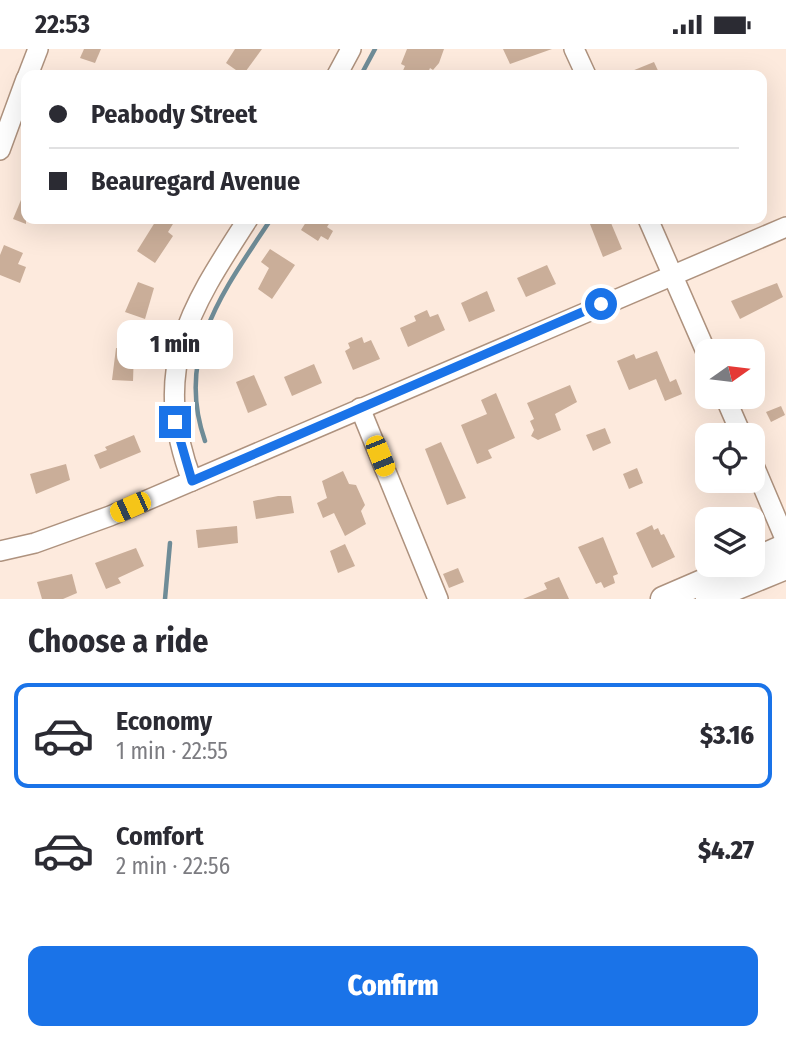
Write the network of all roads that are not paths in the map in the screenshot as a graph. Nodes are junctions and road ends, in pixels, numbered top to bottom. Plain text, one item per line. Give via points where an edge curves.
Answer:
1 (38, 49) edge
2 (351, 49) edge
3 (574, 49) edge
4 (30, 70) edge
5 (340, 70) edge
6 (584, 70) edge
7 (21, 93) edge
8 (0, 150) edge
9 (245, 224) edge
10 (650, 224) edge
11 (786, 227) edge
12 (672, 274) junction
13 (700, 339) edge
14 (360, 408) junction
15 (192, 481) junction
16 (765, 492) edge
17 (786, 541) edge
18 (786, 546) edge
19 (0, 551) edge
20 (765, 555) edge
21 (786, 567) edge
22 (714, 577) edge
23 (438, 599) edge
24 (663, 599) edge
25 (708, 599) edge

1 - 4 street
2 - 5 street
3 - 6 street
7 - 8 street
9 - 15 street via 201,292 180,342 175,422
10 - 12 street
11 - 12 street
12 - 13 street
12 - 14 street
14 - 15 street
14 - 23 street
15 - 19 street via 60,535
16 - 17 street
18 - 20 main road
21 - 25 main road
22 - 24 main road

